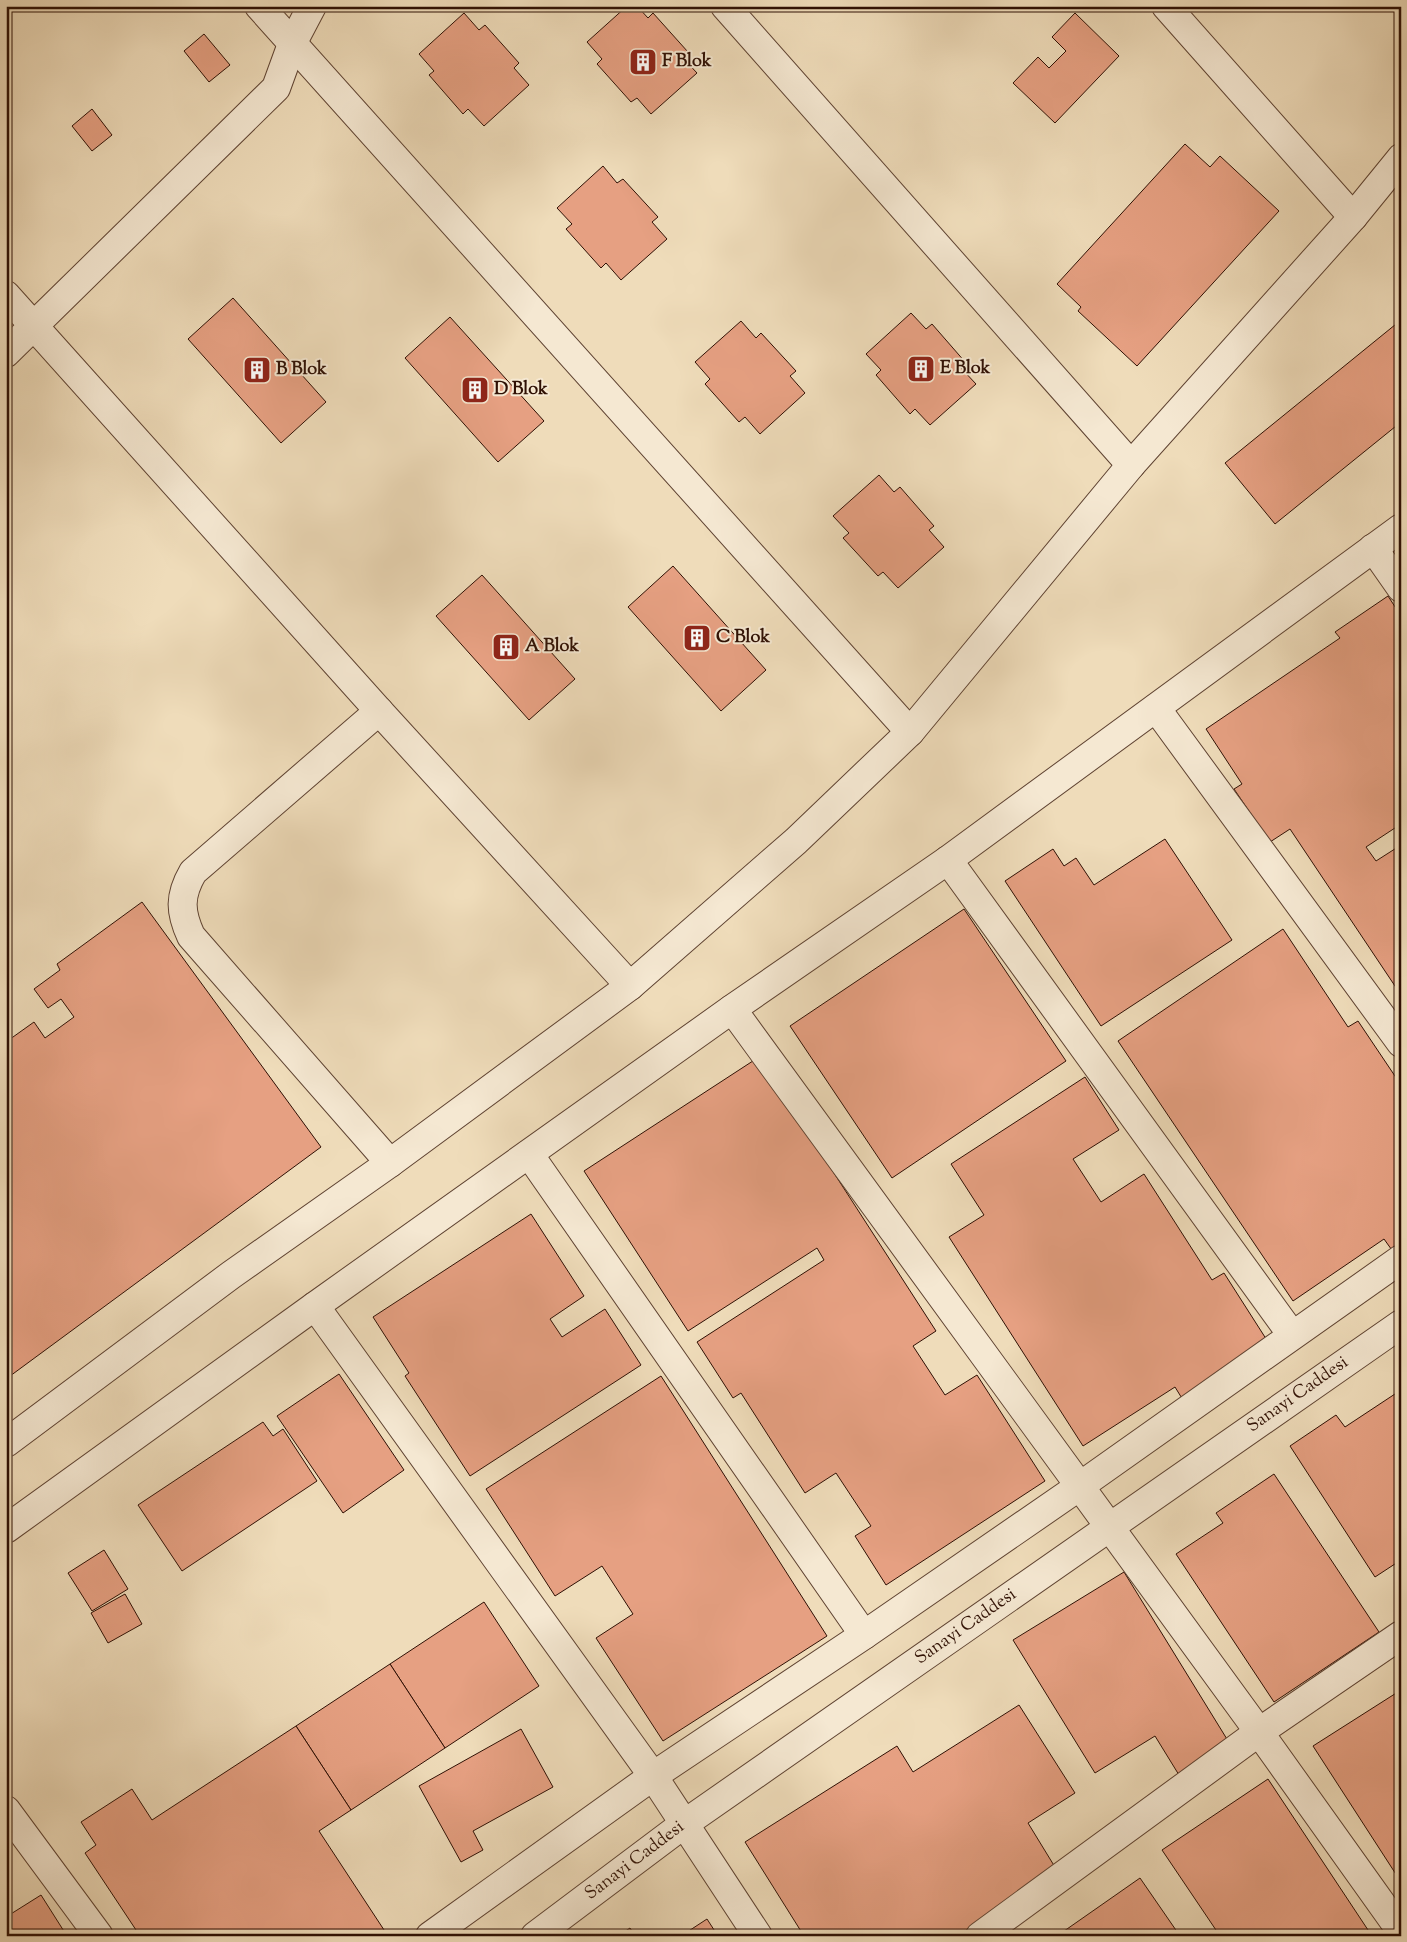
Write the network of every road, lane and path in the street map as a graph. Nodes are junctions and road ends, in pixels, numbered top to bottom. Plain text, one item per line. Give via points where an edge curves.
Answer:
1 (259, 6) edge
2 (312, 6) edge
3 (725, 6) edge
4 (1166, 6) edge
5 (292, 44) junction
6 (1401, 158) edge
7 (1353, 217) junction
8 (6, 295) edge
9 (34, 324) junction
10 (6, 352) edge
11 (1131, 466) junction
12 (1401, 528) edge
13 (1373, 548) junction
14 (1401, 588) edge
15 (1156, 708) junction
16 (379, 711) junction
17 (910, 732) junction
18 (948, 860) junction
19 (630, 986) junction
20 (732, 1009) junction
21 (1401, 1043) edge
22 (529, 1154) junction
23 (390, 1163) junction
24 (1401, 1259) edge
25 (315, 1306) junction
26 (1401, 1324) edge
27 (1292, 1336) junction
28 (6, 1443) edge
29 (1080, 1486) junction
30 (1108, 1527) junction
31 (6, 1529) edge
32 (864, 1635) junction
33 (1401, 1635) edge
34 (1259, 1732) junction
35 (653, 1776) junction
36 (6, 1810) edge
37 (684, 1824) junction
38 (1401, 1931) edge
39 (99, 1936) edge
40 (430, 1936) edge
41 (535, 1936) edge
42 (758, 1936) edge
43 (980, 1936) edge

1 - 5 street
2 - 5 street
3 - 11 street
4 - 7 street
5 - 9 street via 276,88
5 - 17 street
6 - 7 street
7 - 11 street
8 - 9 street
9 - 10 street
9 - 16 street
11 - 17 street
12 - 13 street
13 - 14 street
13 - 15 street
15 - 18 street
15 - 21 street
16 - 19 street
16 - 23 street via 193,872 182,904 184,921 191,936
17 - 19 street via 796,841
18 - 20 street
18 - 27 street
19 - 23 street
20 - 22 street
20 - 29 street
22 - 25 street
22 - 32 street
23 - 28 street via 231,1275
24 - 27 street
25 - 31 street
25 - 35 street
26 - 30 street, Sanayi Caddesi
27 - 29 street
29 - 30 street
29 - 32 street
30 - 34 street
30 - 37 street, Sanayi Caddesi
32 - 35 street
33 - 34 street
34 - 38 street
34 - 43 street
35 - 37 street
35 - 40 street
36 - 39 street
37 - 41 street, Sanayi Caddesi
37 - 42 street

